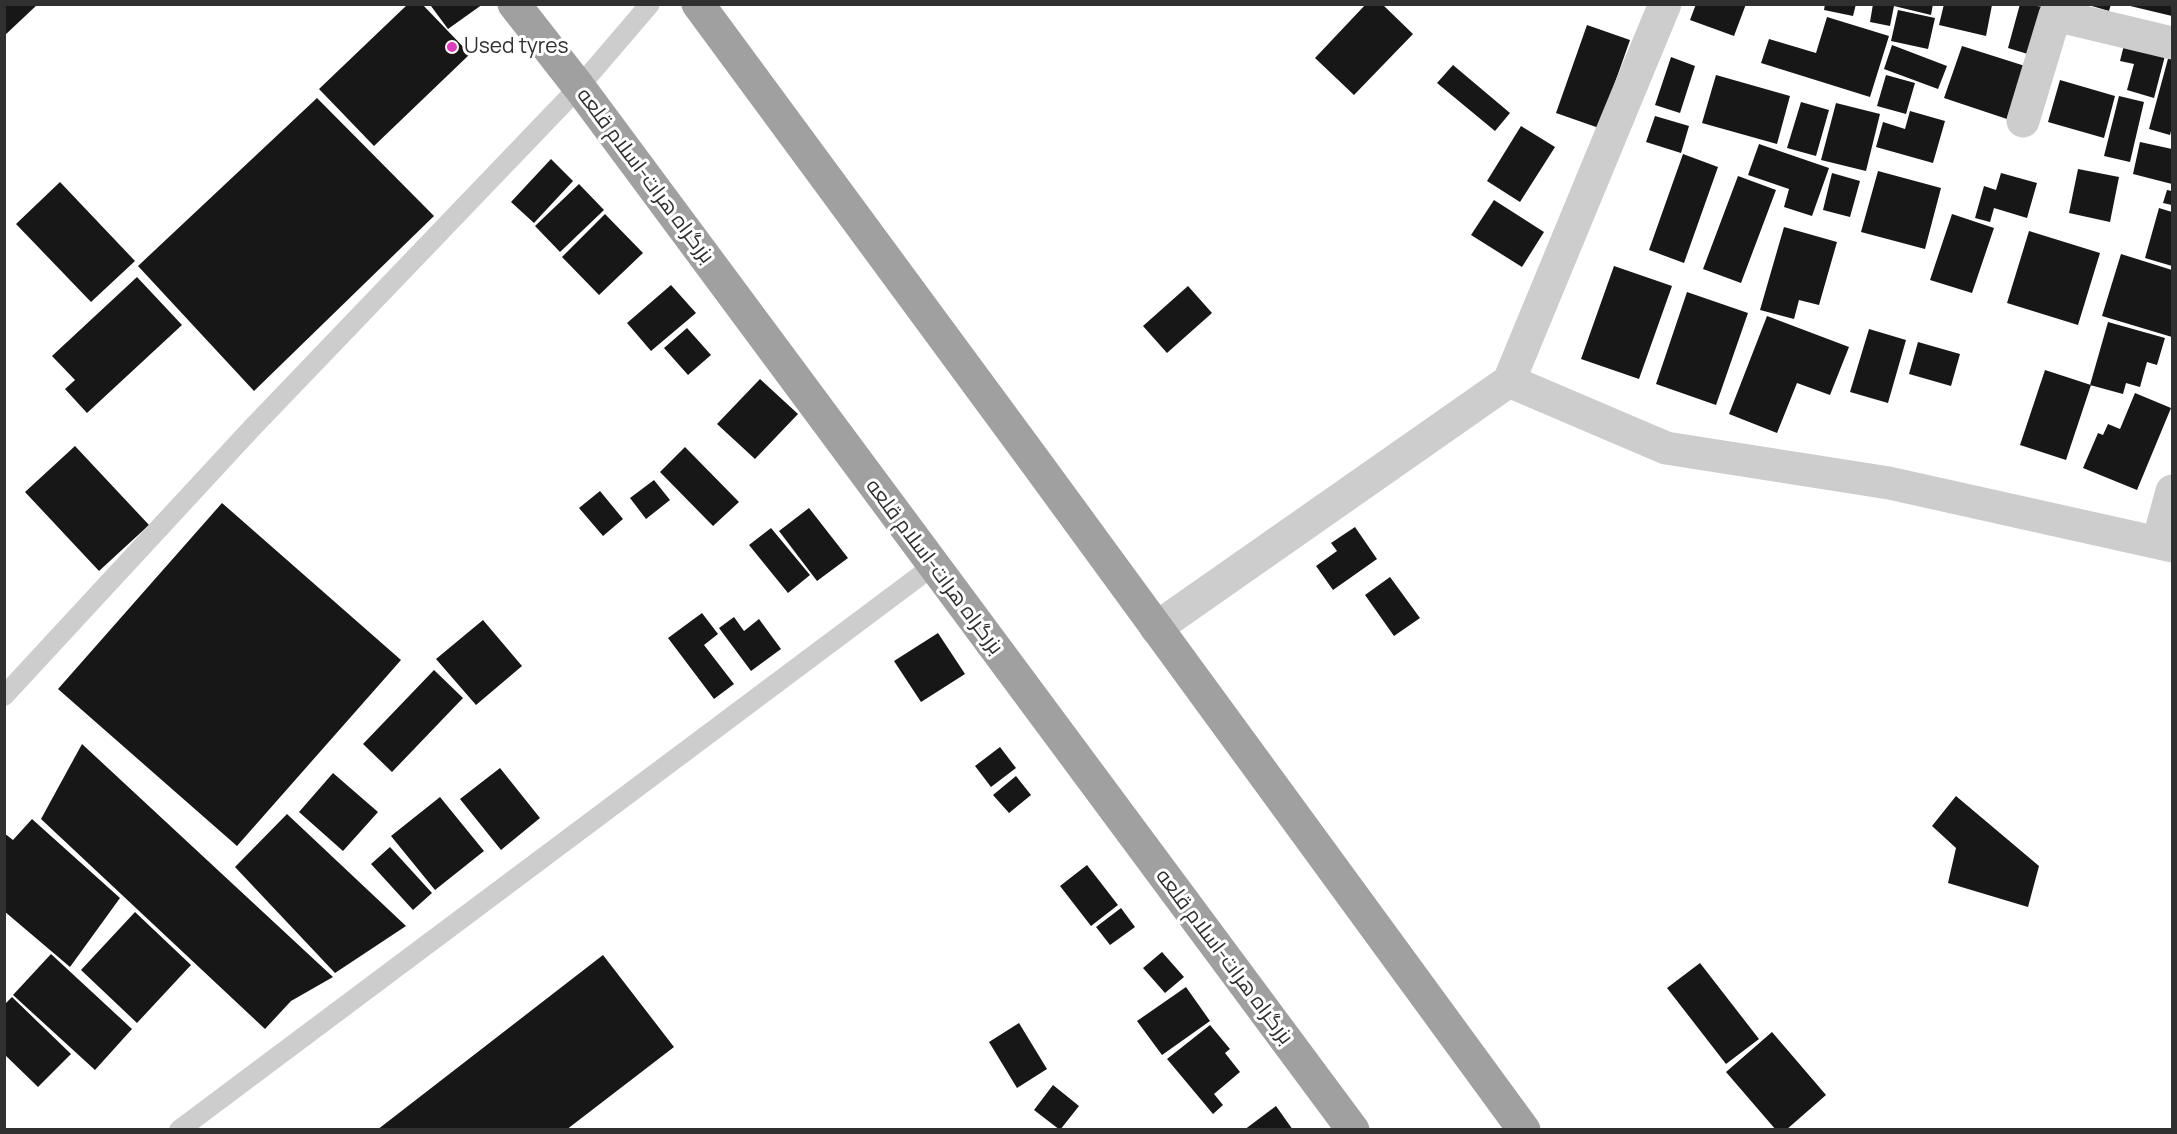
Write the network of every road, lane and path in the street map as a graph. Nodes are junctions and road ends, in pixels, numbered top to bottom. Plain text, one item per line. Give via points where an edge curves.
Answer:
1 (514, 4) edge
2 (650, 4) edge
3 (698, 4) edge
4 (1665, 4) edge
5 (2172, 43) edge
6 (579, 87) junction
7 (2023, 121) dead end
8 (1509, 381) junction
9 (2172, 491) edge
10 (2165, 544) edge
11 (933, 566) junction
12 (1156, 628) junction
13 (4, 696) edge
14 (179, 1130) edge
15 (1353, 1130) edge
16 (1524, 1130) edge

1 - 6 highway, بزرگراه هرات-اسلام قلعه
2 - 6 lane
3 - 12 highway
4 - 8 street
5 - 7 street via 2055,15
6 - 11 highway, بزرگراه هرات-اسلام قلعه
6 - 13 lane via 251,429
8 - 10 street via 1666,448 1889,483
8 - 12 street
9 - 10 street
11 - 14 lane
11 - 15 highway, بزرگراه هرات-اسلام قلعه
12 - 16 highway

